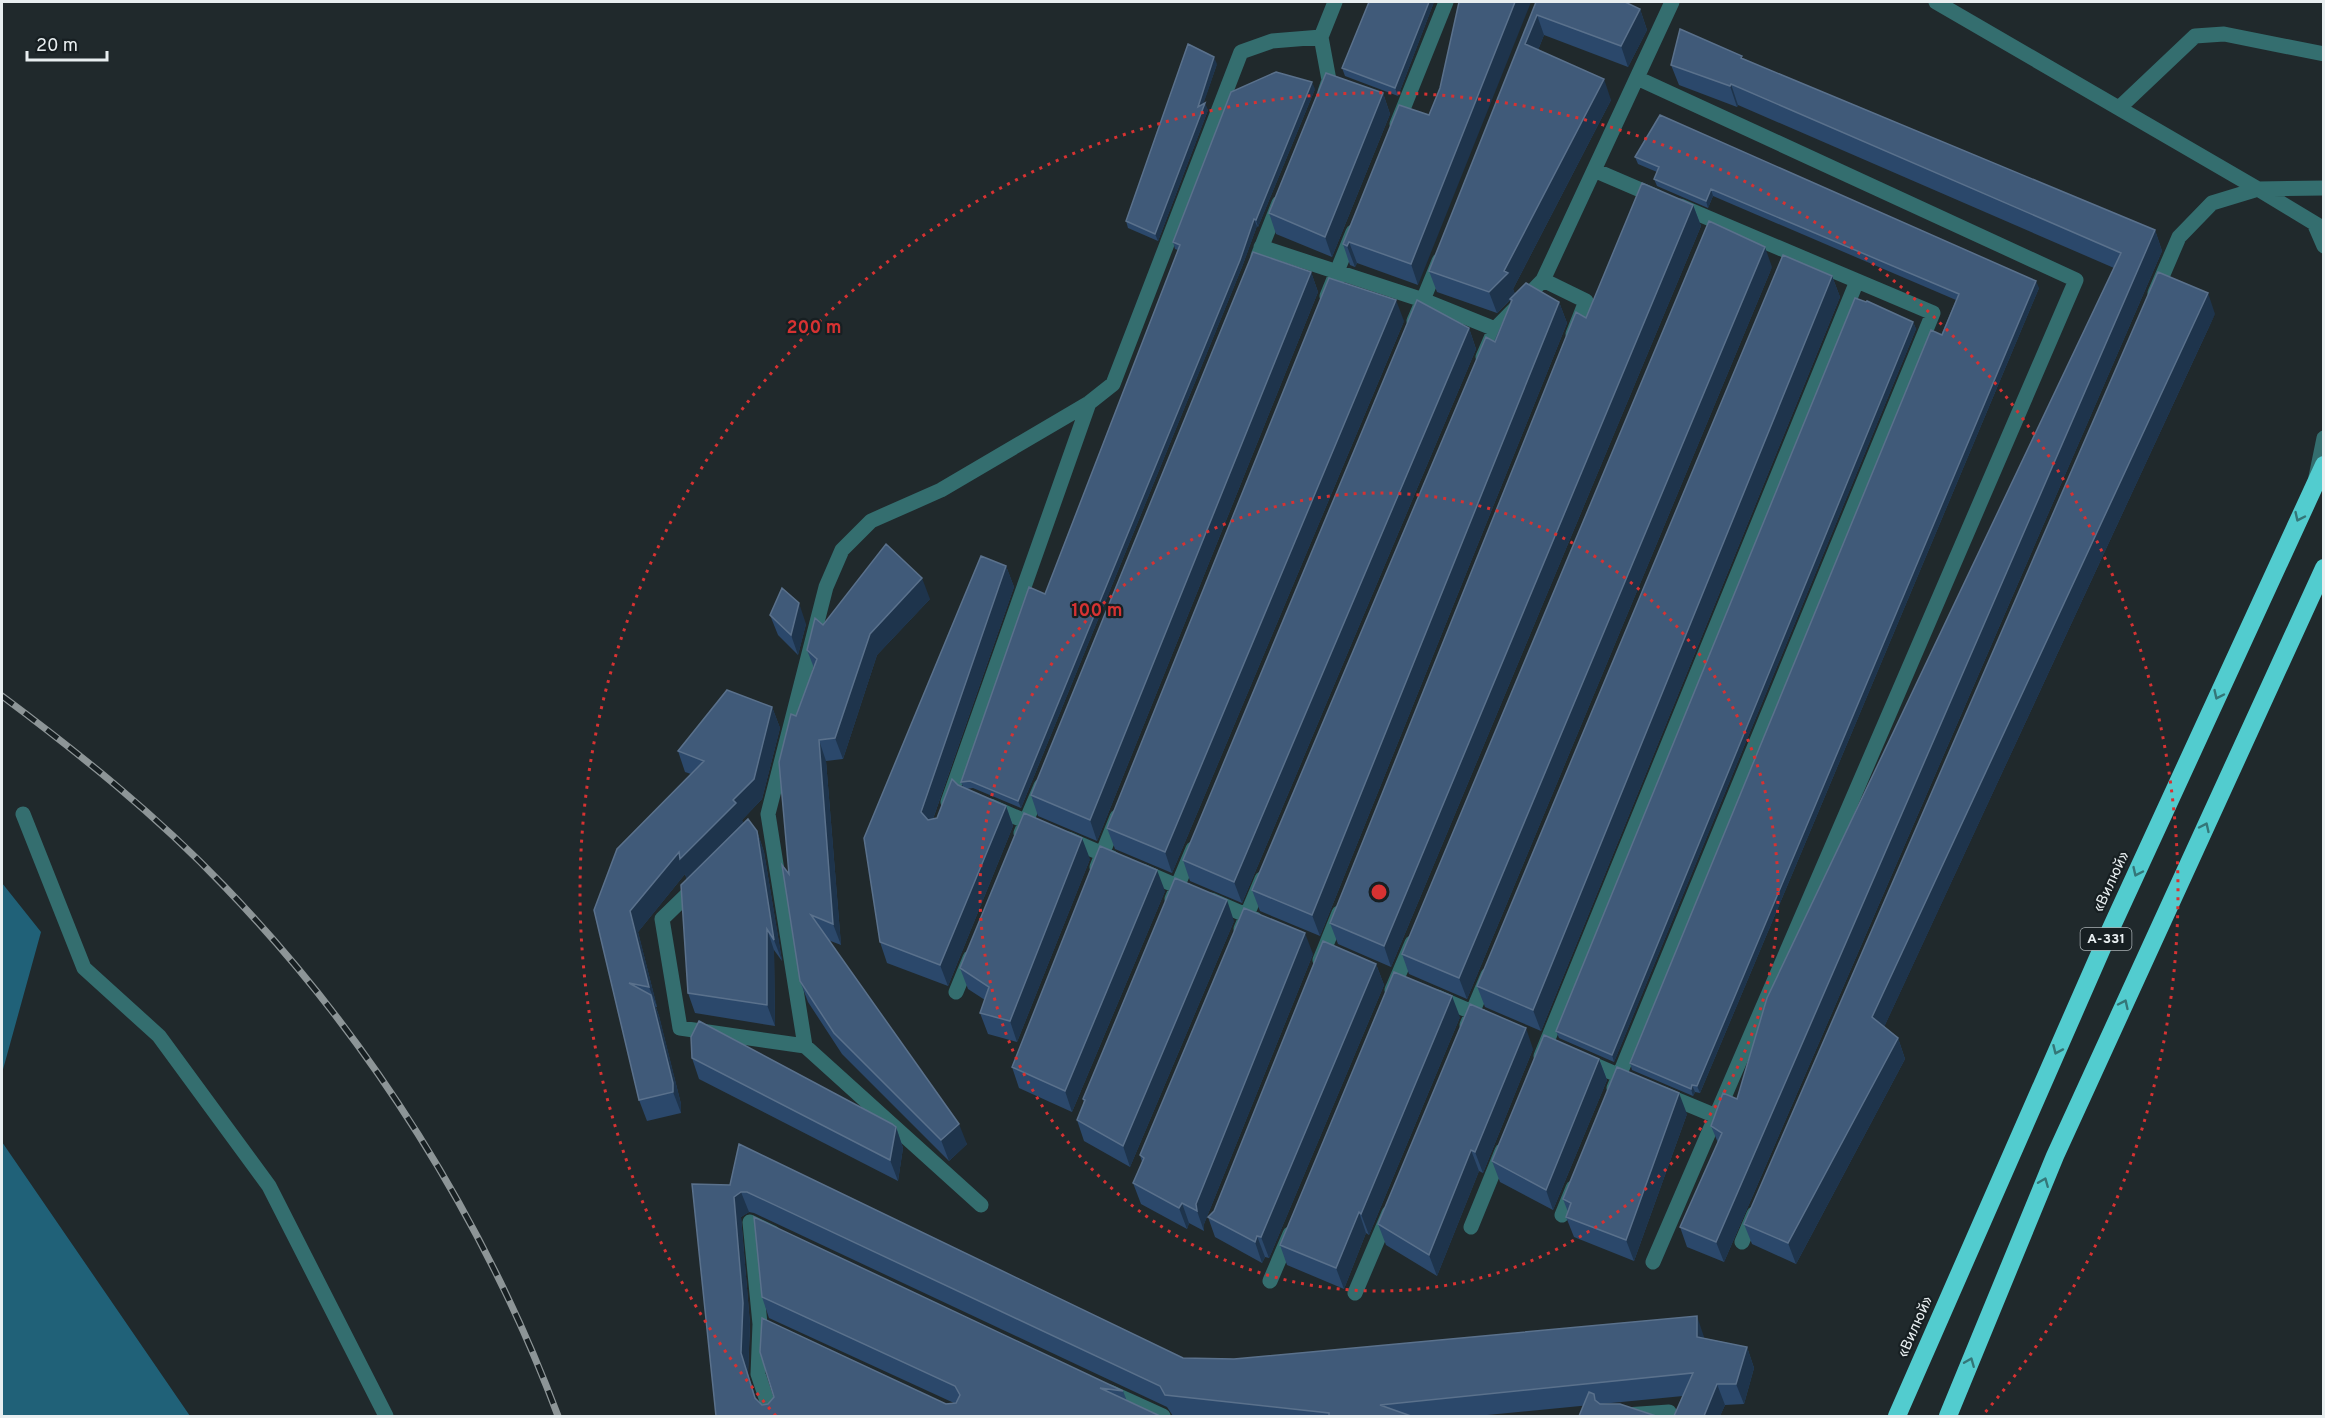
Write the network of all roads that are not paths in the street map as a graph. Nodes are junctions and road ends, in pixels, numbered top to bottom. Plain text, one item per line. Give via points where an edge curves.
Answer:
1 (1335, 2) edge
2 (1446, 2) edge
3 (1672, 2) edge
4 (1936, 2) edge
5 (1321, 37) junction
6 (2324, 54) edge
7 (1637, 78) junction
8 (1321, 101) edge
9 (2119, 108) junction
10 (1390, 141) edge
11 (1594, 170) junction
12 (1287, 184) edge
13 (2324, 188) edge
14 (2258, 189) junction
15 (1359, 217) edge
16 (2319, 226) edge
17 (1445, 245) edge
18 (2324, 246) edge
19 (1261, 247) junction
20 (1252, 269) edge
21 (1337, 272) junction
22 (1543, 280) junction
23 (1857, 281) junction
24 (1423, 300) junction
25 (2151, 303) edge
26 (1319, 315) edge
27 (1495, 329) junction
28 (1409, 333) edge
29 (1568, 345) edge
30 (1477, 373) edge
31 (1089, 403) junction
32 (2324, 438) edge
33 (2324, 465) edge
34 (2315, 481) junction
35 (2324, 568) edge
36 (1044, 777) edge
37 (1125, 799) edge
38 (979, 801) edge
39 (23, 814) dead end
40 (768, 814) junction
41 (942, 820) edge
42 (1026, 821) junction
43 (752, 830) edge
44 (1201, 831) edge
45 (1017, 843) edge
46 (1102, 854) junction
47 (1270, 861) edge
48 (1094, 876) edge
49 (703, 879) edge
50 (1178, 886) junction
51 (1347, 894) edge
52 (1168, 908) edge
53 (1247, 915) junction
54 (1266, 924) edge
55 (1420, 925) edge
56 (1233, 948) edge
57 (974, 949) edge
58 (1495, 957) edge
59 (1316, 970) edge
60 (1402, 982) junction
61 (956, 992) dead end
62 (1388, 1001) edge
63 (1472, 1012) junction
64 (1493, 1021) edge
65 (1463, 1034) edge
66 (805, 1046) junction
67 (1551, 1046) junction
68 (1537, 1065) edge
69 (1619, 1075) junction
70 (1611, 1097) edge
71 (1716, 1116) junction
72 (1506, 1141) edge
73 (1580, 1172) edge
74 (1396, 1196) edge
75 (1761, 1198) edge
76 (981, 1205) dead end
77 (1562, 1215) edge
78 (1298, 1216) edge
79 (1471, 1227) dead end
80 (783, 1238) edge
81 (1742, 1242) edge
82 (1653, 1262) dead end
83 (1270, 1281) dead end
84 (1355, 1293) dead end
85 (1098, 1386) edge
86 (386, 1416) edge
87 (773, 1416) edge
88 (1163, 1416) edge
89 (1611, 1416) edge
90 (1667, 1416) edge
91 (1897, 1416) edge
92 (1948, 1416) edge

1 - 5 street
2 - 10 street via 1398,106
3 - 7 street
4 - 9 street
5 - 8 street via 1335,82
5 - 31 street via 1272,41 1241,52 1113,384
6 - 9 street via 2224,34 2195,36
7 - 11 street
7 - 71 street via 2076,280
9 - 14 street
11 - 22 street
11 - 23 street via 1713,227 1787,258
12 - 19 street
13 - 14 street
14 - 16 street
14 - 25 street via 2212,203 2179,237
15 - 21 street
16 - 18 street
17 - 24 street
19 - 20 street
19 - 21 street
21 - 24 street
21 - 26 street
22 - 27 street
22 - 29 street via 1586,301
23 - 67 street
23 - 69 street via 1933,313
24 - 27 street
24 - 28 street
27 - 30 street
31 - 40 street via 940,490 871,521 842,550 826,587
31 - 41 street
32 - 34 street
33 - 34 highway, «Вилюй» / А-331
34 -> 91 highway, «Вилюй» / А-331 via 2107,937
92 -> 35 highway, А-331 via 2055,1156
36 - 42 street
37 - 46 street
38 - 42 street
39 - 86 street via 84,968 159,1036 269,1186
40 - 43 street
40 - 66 street
42 - 45 street
42 - 46 street
44 - 50 street
46 - 48 street
46 - 50 street
47 - 53 street
49 - 66 street via 662,919 680,1028
50 - 52 street
50 - 53 street
51 - 59 street
53 - 54 street
53 - 56 street
55 - 60 street
57 - 61 street
58 - 63 street
60 - 62 street
60 - 63 street
63 - 64 street
63 - 65 street
66 - 76 street
67 - 68 street
67 - 69 street
69 - 70 street
69 - 71 street
71 - 82 street
72 - 79 street
73 - 77 street
74 - 84 street
75 - 81 street
78 - 83 street
80 - 87 street via 750,1222 766,1326 758,1374
85 - 88 street
89 - 90 street via 1669,1412

